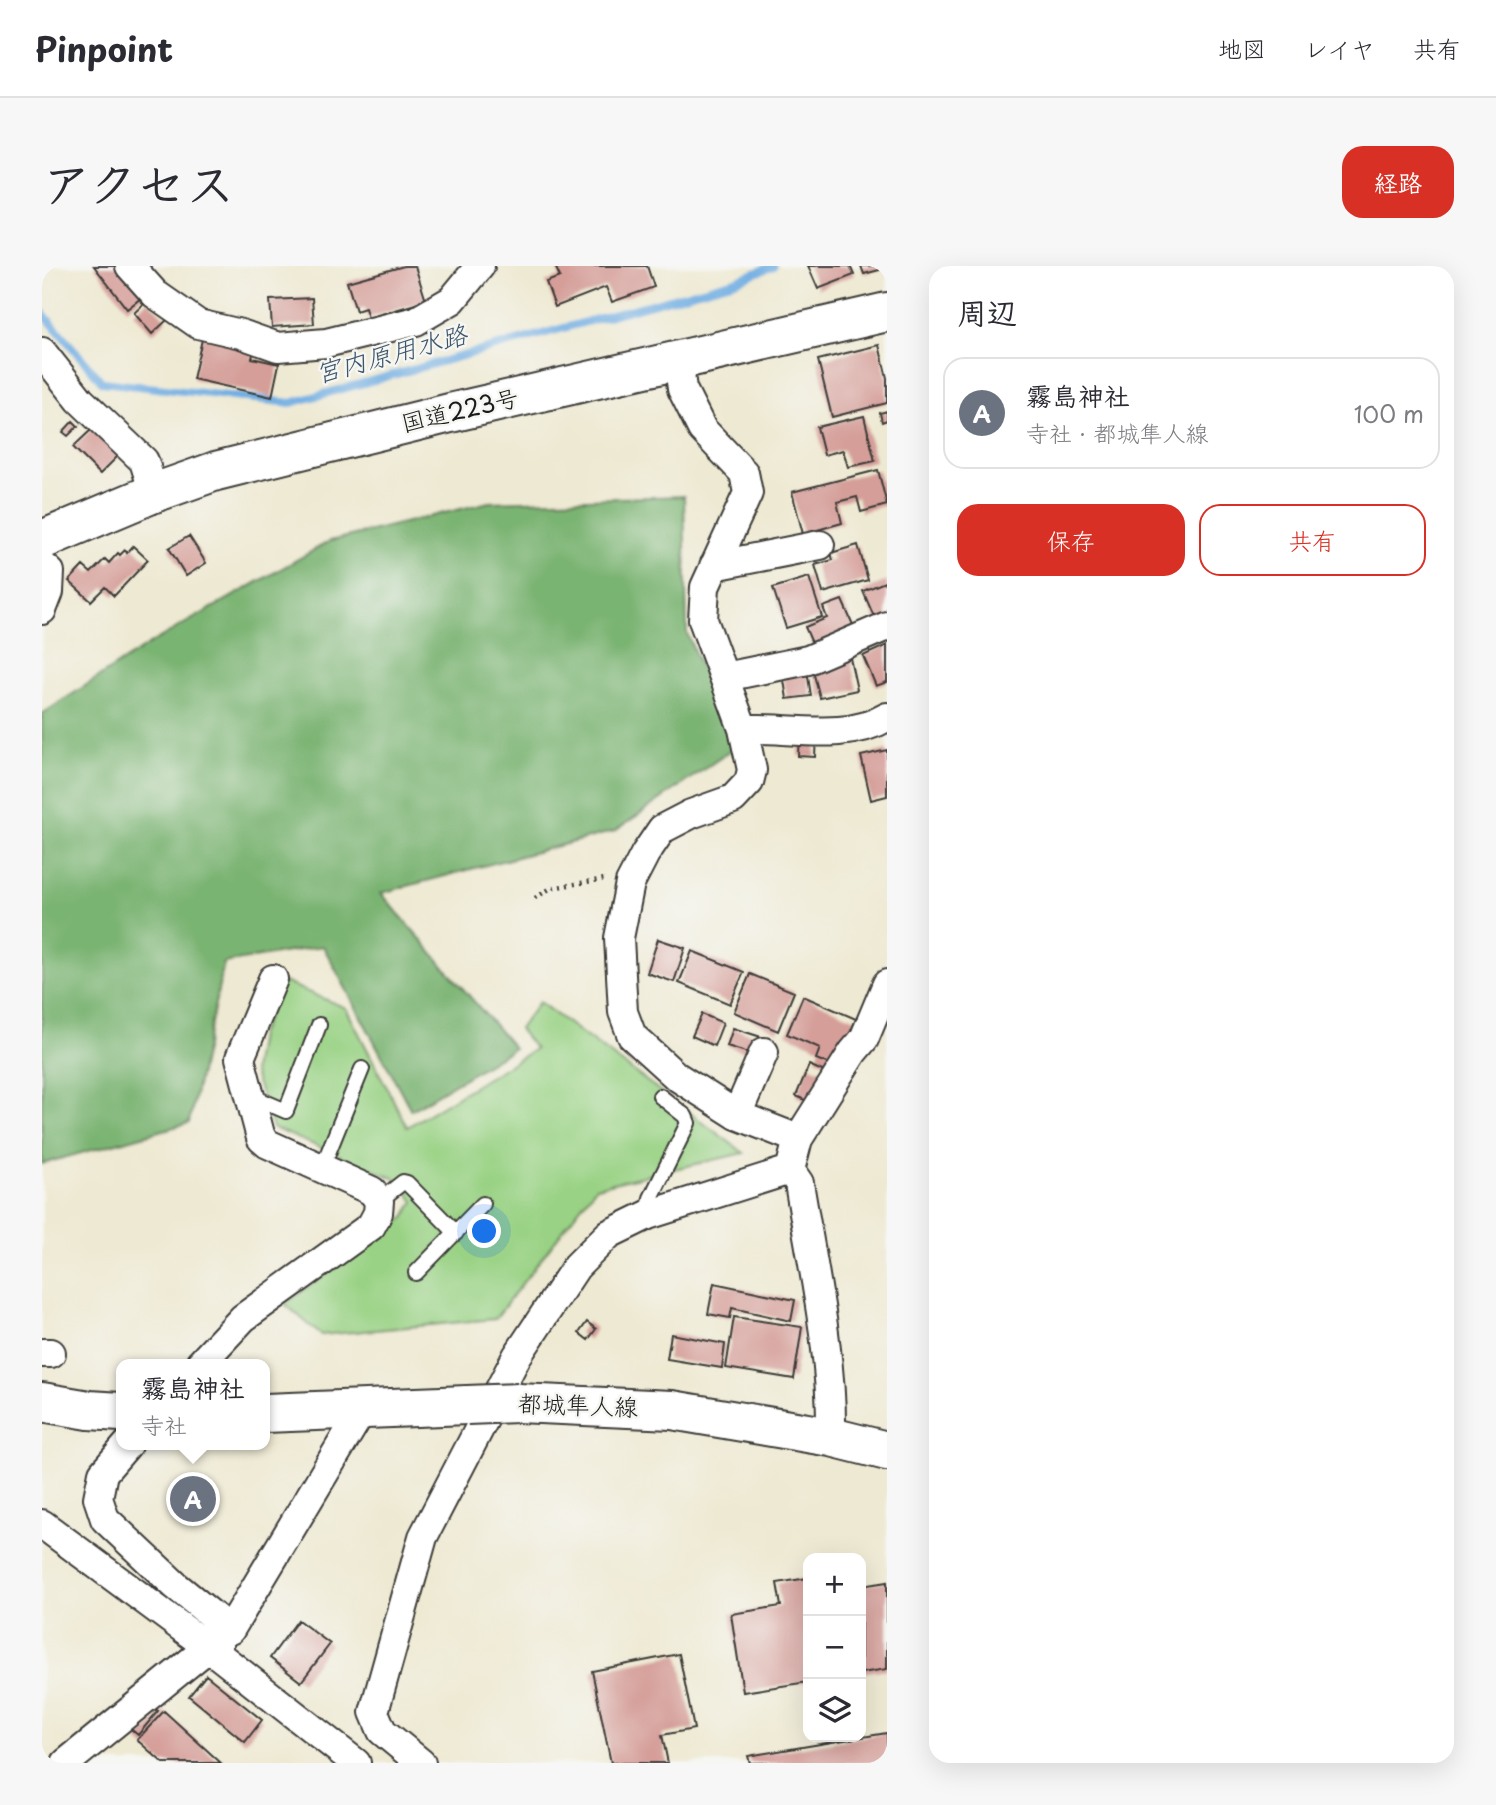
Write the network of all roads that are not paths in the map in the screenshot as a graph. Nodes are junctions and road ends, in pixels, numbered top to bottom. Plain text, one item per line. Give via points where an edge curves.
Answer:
1 (130, 266) edge
2 (480, 266) edge
3 (887, 312) edge
4 (42, 352) edge
5 (678, 359) junction
6 (155, 493) junction
7 (42, 540) edge
8 (820, 545) dead end
9 (42, 565) edge
10 (714, 566) junction
11 (42, 610) edge
12 (887, 626) edge
13 (724, 677) junction
14 (887, 717) edge
15 (743, 729) junction
16 (273, 979) dead end
17 (887, 984) edge
18 (319, 1025) dead end
19 (764, 1052) dead end
20 (362, 1069) dead end
21 (250, 1096) junction
22 (660, 1096) dead end
23 (737, 1115) junction
24 (798, 1139) junction
25 (322, 1168) junction
26 (790, 1170) junction
27 (379, 1201) junction
28 (482, 1204) dead end
29 (648, 1214) junction
30 (456, 1233) junction
31 (416, 1273) dead end
32 (205, 1359) edge
33 (42, 1402) edge
34 (364, 1407) junction
35 (116, 1412) edge
36 (270, 1413) edge
37 (831, 1437) junction
38 (122, 1450) edge
39 (887, 1451) edge
40 (42, 1524) edge
41 (230, 1630) junction
42 (208, 1647) junction
43 (332, 1754) edge
44 (66, 1763) edge
45 (356, 1763) edge
46 (421, 1763) edge

1 - 2 street via 155,294 198,324 278,347 326,343 416,321 452,300
3 - 5 main road, 国道223号
4 - 6 street via 80,400 144,461
5 - 6 main road, 国道223号 via 216,471
5 - 10 street via 682,389 702,429 744,473 748,493
6 - 7 main road, 国道223号
8 - 10 street
9 - 11 street via 50,572
10 - 13 street via 705,587 703,620
12 - 13 street via 808,660
13 - 15 street
14 - 15 street via 848,731
15 - 23 street via 752,770 749,782 733,799 663,829 630,883 619,938 623,1012 632,1036 676,1076
16 - 21 street via 240,1058
17 - 24 street via 864,1039
18 - 21 lane via 286,1111
19 - 23 street
20 - 25 lane
21 - 25 street via 261,1138
22 - 29 lane via 688,1123 651,1198
23 - 24 street
24 - 26 street
25 - 27 street via 372,1191
26 - 29 street
26 - 37 street via 799,1183 819,1309 832,1403
27 - 30 lane via 407,1183
27 - 32 street via 371,1226 243,1318
28 - 30 lane
29 - 46 street via 609,1234 576,1267 517,1356 423,1537 374,1712 382,1731
30 - 31 lane
33 - 35 main road
34 - 36 main road, 都城隼人線
34 - 37 main road, 都城隼人線, bridge via 518,1403 672,1410
34 - 41 street
37 - 39 main road, 都城隼人線
38 - 41 street via 103,1473 99,1498 105,1519
40 - 42 street
41 - 42 street
42 - 43 street
42 - 44 street
43 - 45 street

